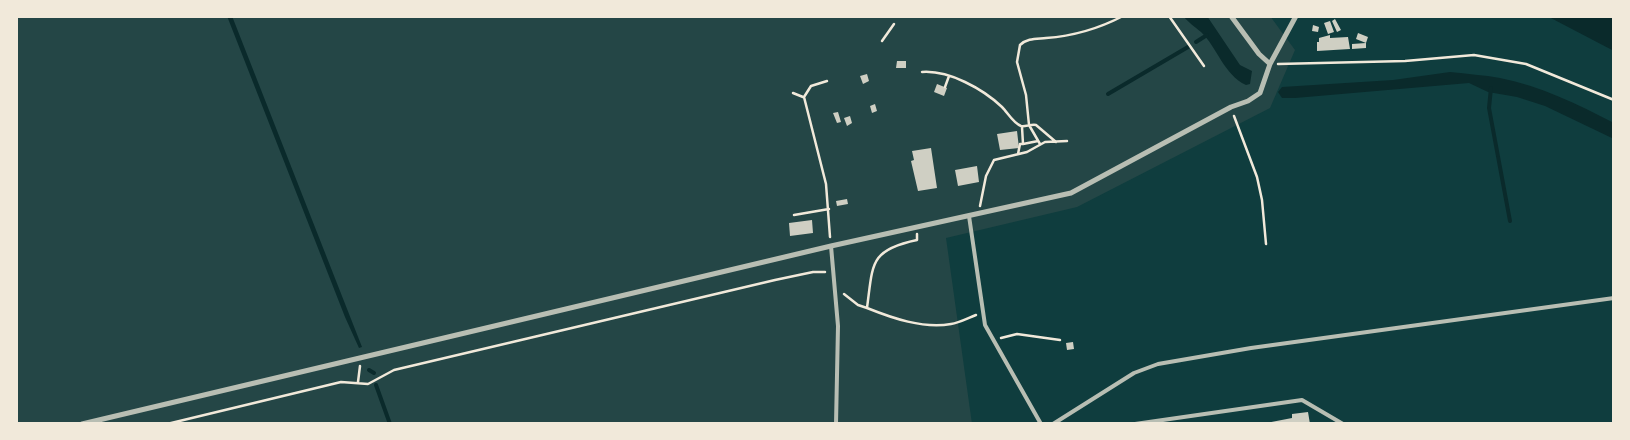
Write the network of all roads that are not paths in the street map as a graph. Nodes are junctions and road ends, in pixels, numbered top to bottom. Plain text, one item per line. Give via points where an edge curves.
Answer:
1 (1231, 16) edge
2 (1296, 16) edge
3 (1270, 64) junction
4 (969, 216) junction
5 (831, 246) junction
6 (1614, 298) edge
7 (1336, 422) edge
8 (82, 424) edge
9 (836, 424) edge
10 (1041, 424) edge
11 (1053, 424) edge
12 (1135, 424) edge
13 (1343, 424) edge

1 - 3 street
2 - 3 street
3 - 4 street via 1260,93 1248,101 1070,192
4 - 5 street
4 - 10 lane via 986,325
5 - 8 street
5 - 9 lane via 839,366
6 - 11 lane via 1251,348 1158,364 1134,373
7 - 12 lane via 1302,400
7 - 13 lane

